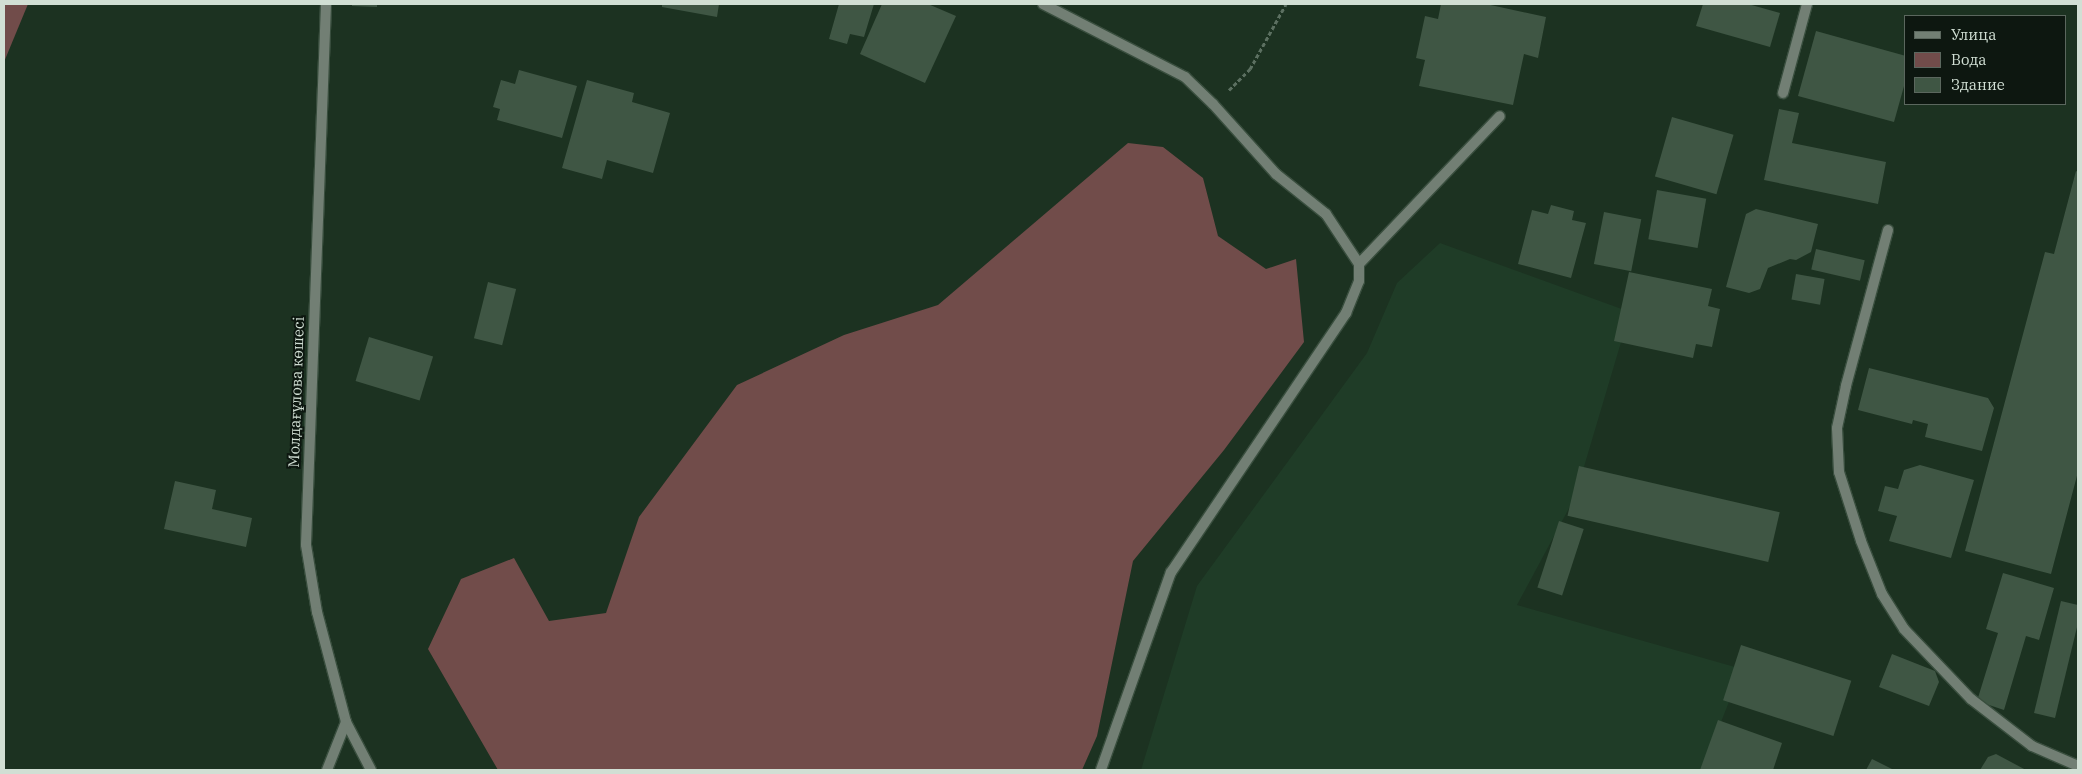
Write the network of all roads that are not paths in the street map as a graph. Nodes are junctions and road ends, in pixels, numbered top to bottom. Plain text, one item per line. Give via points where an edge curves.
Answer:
1 (326, 4) edge
2 (1043, 4) edge
3 (1807, 4) edge
4 (1783, 93) dead end
5 (1500, 116) dead end
6 (1888, 230) dead end
7 (1359, 264) junction
8 (346, 722) junction
9 (2078, 766) edge
10 (327, 770) edge
11 (371, 770) edge
12 (1101, 770) edge

1 - 8 street, Молдағұлова көшесі via 306,545 317,612
2 - 7 street via 1185,77 1276,174 1326,214
3 - 4 street
5 - 7 street
6 - 9 street via 1837,428 1839,472 1861,541 1882,594 1904,629 1971,699 2032,746
7 - 12 street via 1359,281 1346,313 1171,572
8 - 10 street
8 - 11 street, Молдағұлова көшесі

